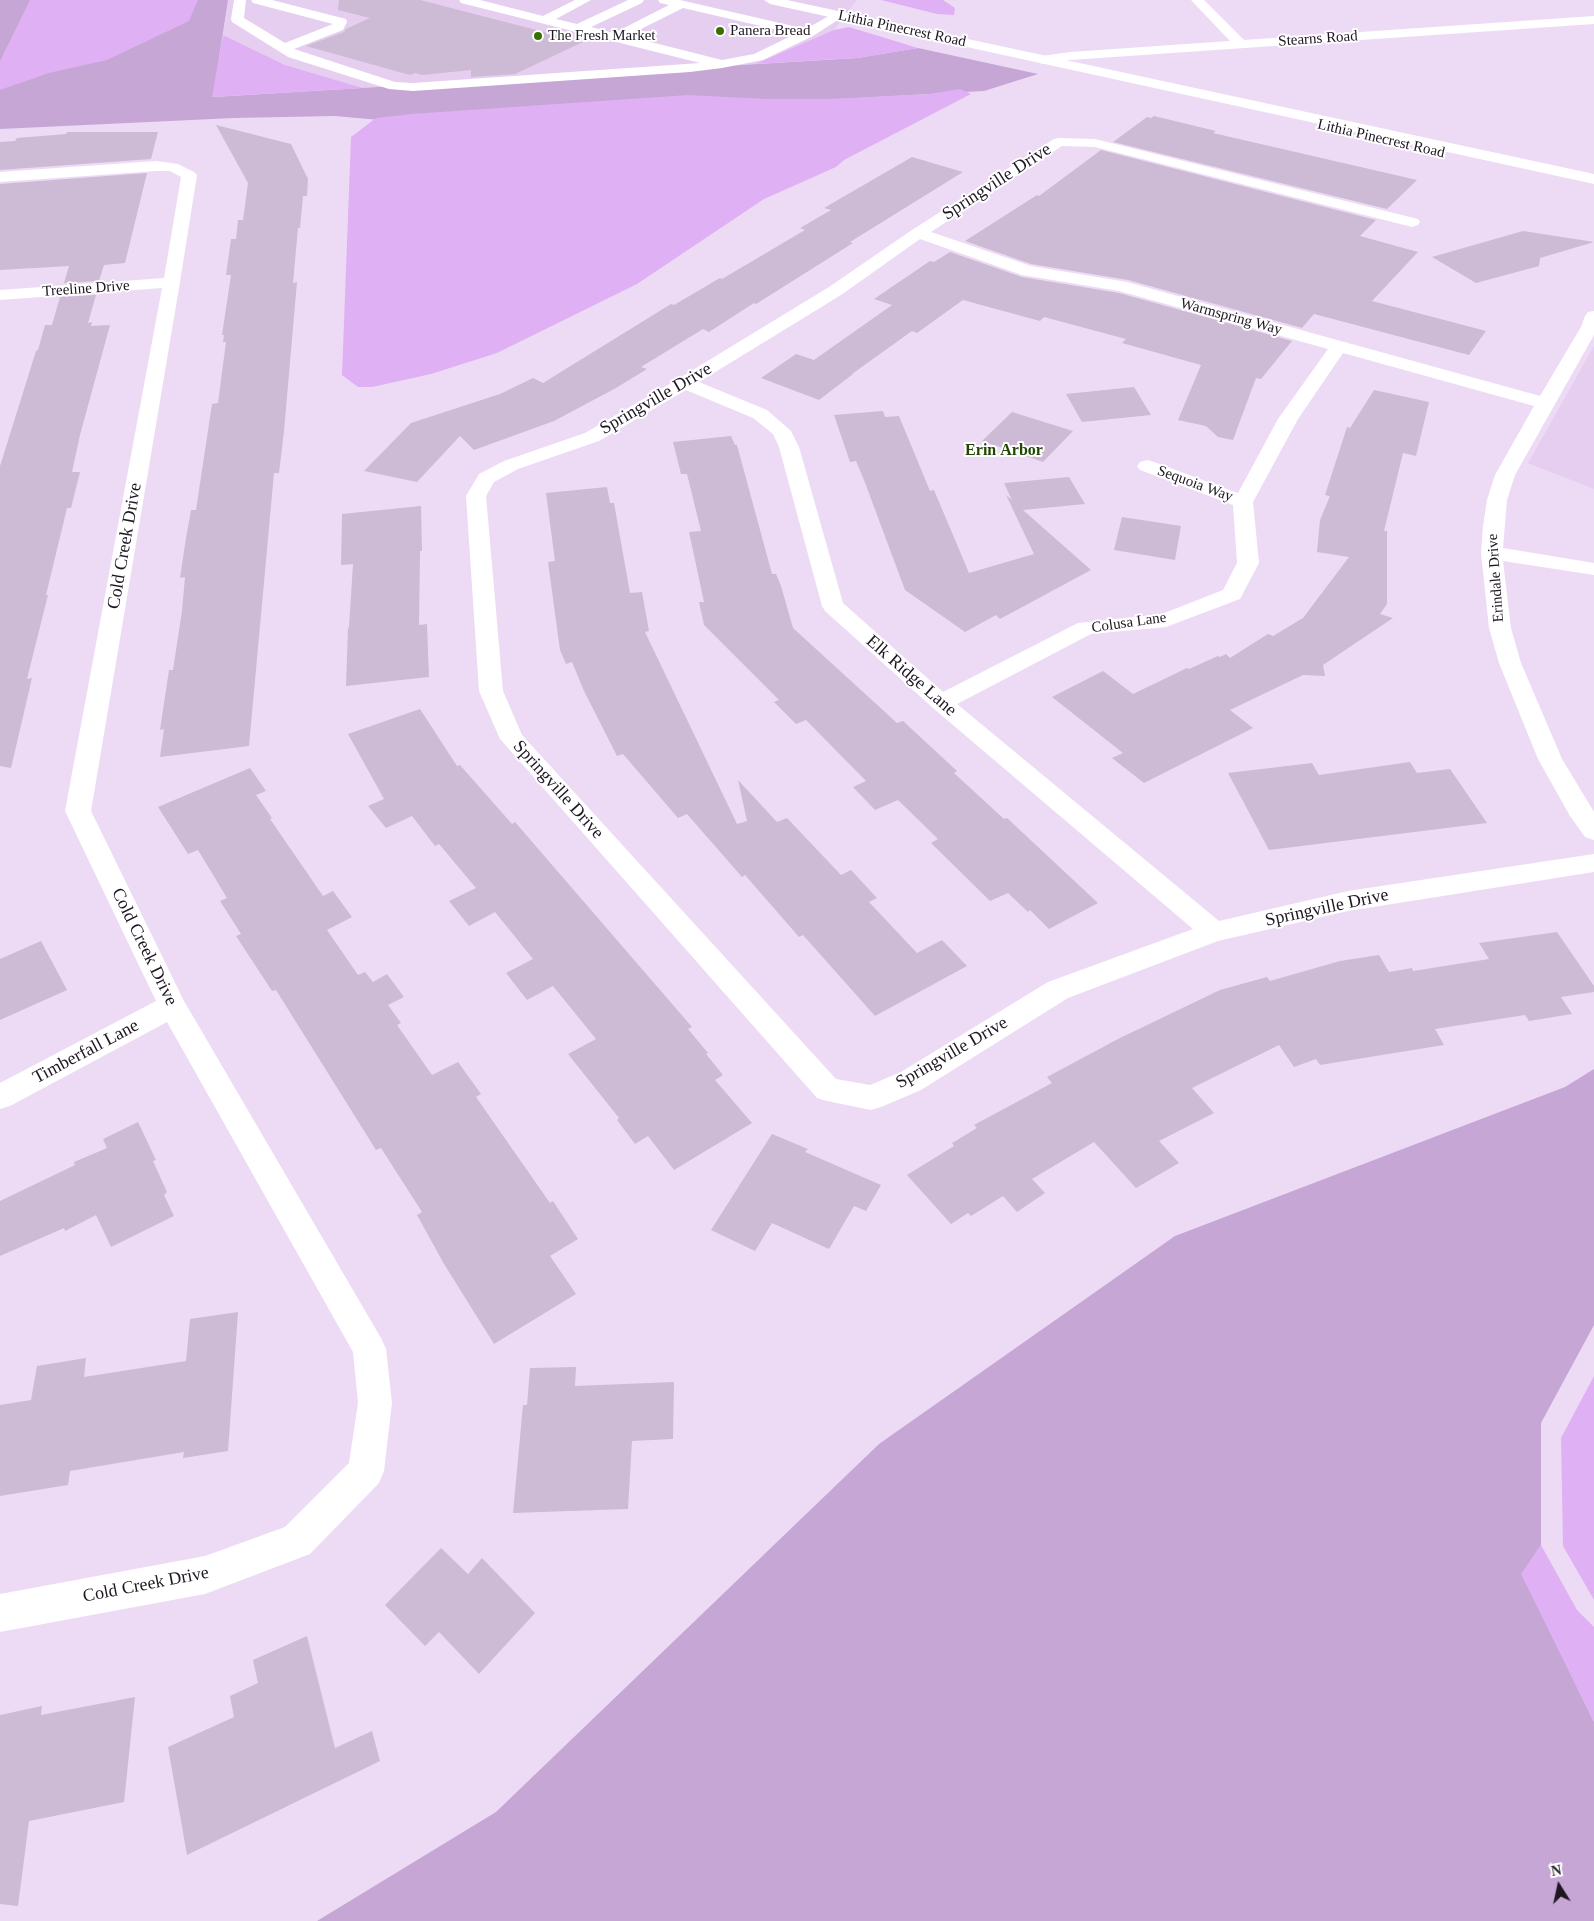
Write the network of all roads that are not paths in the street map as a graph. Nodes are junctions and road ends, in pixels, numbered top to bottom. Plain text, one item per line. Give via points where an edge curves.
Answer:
1 (240, 0) edge
2 (257, 0) edge
3 (585, 0) edge
4 (638, 0) edge
5 (664, 0) edge
6 (770, 0) edge
7 (1197, 0) edge
8 (473, 1) edge
9 (816, 3) edge
10 (524, 4) dead end
11 (681, 4) junction
12 (508, 11) junction
13 (838, 16) junction
14 (544, 20) junction
15 (1594, 20) edge
16 (579, 28) junction
17 (808, 33) junction
18 (616, 38) junction
19 (976, 44) junction
20 (1240, 44) junction
21 (284, 48) junction
22 (1042, 60) junction
23 (722, 64) junction
24 (1167, 88) junction
25 (0, 177) edge
26 (1594, 179) edge
27 (1594, 189) edge
28 (1412, 222) dead end
29 (918, 233) junction
30 (172, 282) junction
31 (0, 295) edge
32 (1590, 332) edge
33 (1339, 346) junction
34 (685, 383) junction
35 (1544, 403) junction
36 (1147, 466) dead end
37 (1243, 502) junction
38 (1492, 553) junction
39 (1594, 569) edge
40 (941, 703) junction
41 (1594, 831) edge
42 (1594, 862) edge
43 (1214, 932) junction
44 (172, 1006) junction
45 (0, 1097) edge
46 (0, 1613) edge

1 - 21 street via 237,19
2 - 21 street via 341,22 338,27
3 - 14 street
4 - 16 street
5 - 11 street
6 - 9 street, Lithia Pinecrest Road
7 - 20 street
8 - 12 street
9 - 13 street, Lithia Pinecrest Road
9 - 19 street, Lithia Pinecrest Road
10 - 12 street
11 - 17 street
11 - 18 street
12 - 14 street
13 - 17 street
13 - 19 street, Lithia Pinecrest Road
14 - 16 street
15 - 20 street, Stearns Road
16 - 18 street
17 - 23 street via 758,57
18 - 23 street
19 - 22 street, Lithia Pinecrest Road
20 - 22 street, Stearns Road
21 - 23 street via 293,54 394,86 413,87
22 - 24 street, Lithia Pinecrest Road
24 - 26 street, Lithia Pinecrest Road
24 - 27 street, Lithia Pinecrest Road
25 - 30 street, Cold Creek Drive via 156,166 185,172 190,179
28 - 29 street, Springville Drive via 1095,143 1059,142
29 - 33 street, Warmspring Way via 1028,271 1121,286
29 - 34 street, Springville Drive via 835,291
30 - 31 street, Treeline Drive
30 - 44 street, Cold Creek Drive via 78,811
32 - 35 street, Erindale Drive
33 - 35 street, Warmspring Way
33 - 37 street via 1288,419
34 - 40 street, Elk Ridge Lane via 760,414 781,431 789,447 833,606
34 - 43 street, Springville Drive via 592,436 486,478 476,496 491,691 512,740 827,1089 871,1098 911,1081 1058,990
35 - 38 street, Erindale Drive via 1505,475 1497,500
36 - 37 street, Sequoia Way
37 - 40 street, Colusa Lane via 1248,563 1232,594 1166,620 1086,628
38 - 39 street
38 - 41 street, Erindale Drive via 1500,628 1510,663 1550,759
40 - 43 street, Elk Ridge Lane
42 - 43 street, Springville Drive via 1348,902
44 - 45 street, Timberfall Lane
44 - 46 street, Cold Creek Drive via 369,1349 376,1403 366,1471 297,1540 205,1576

